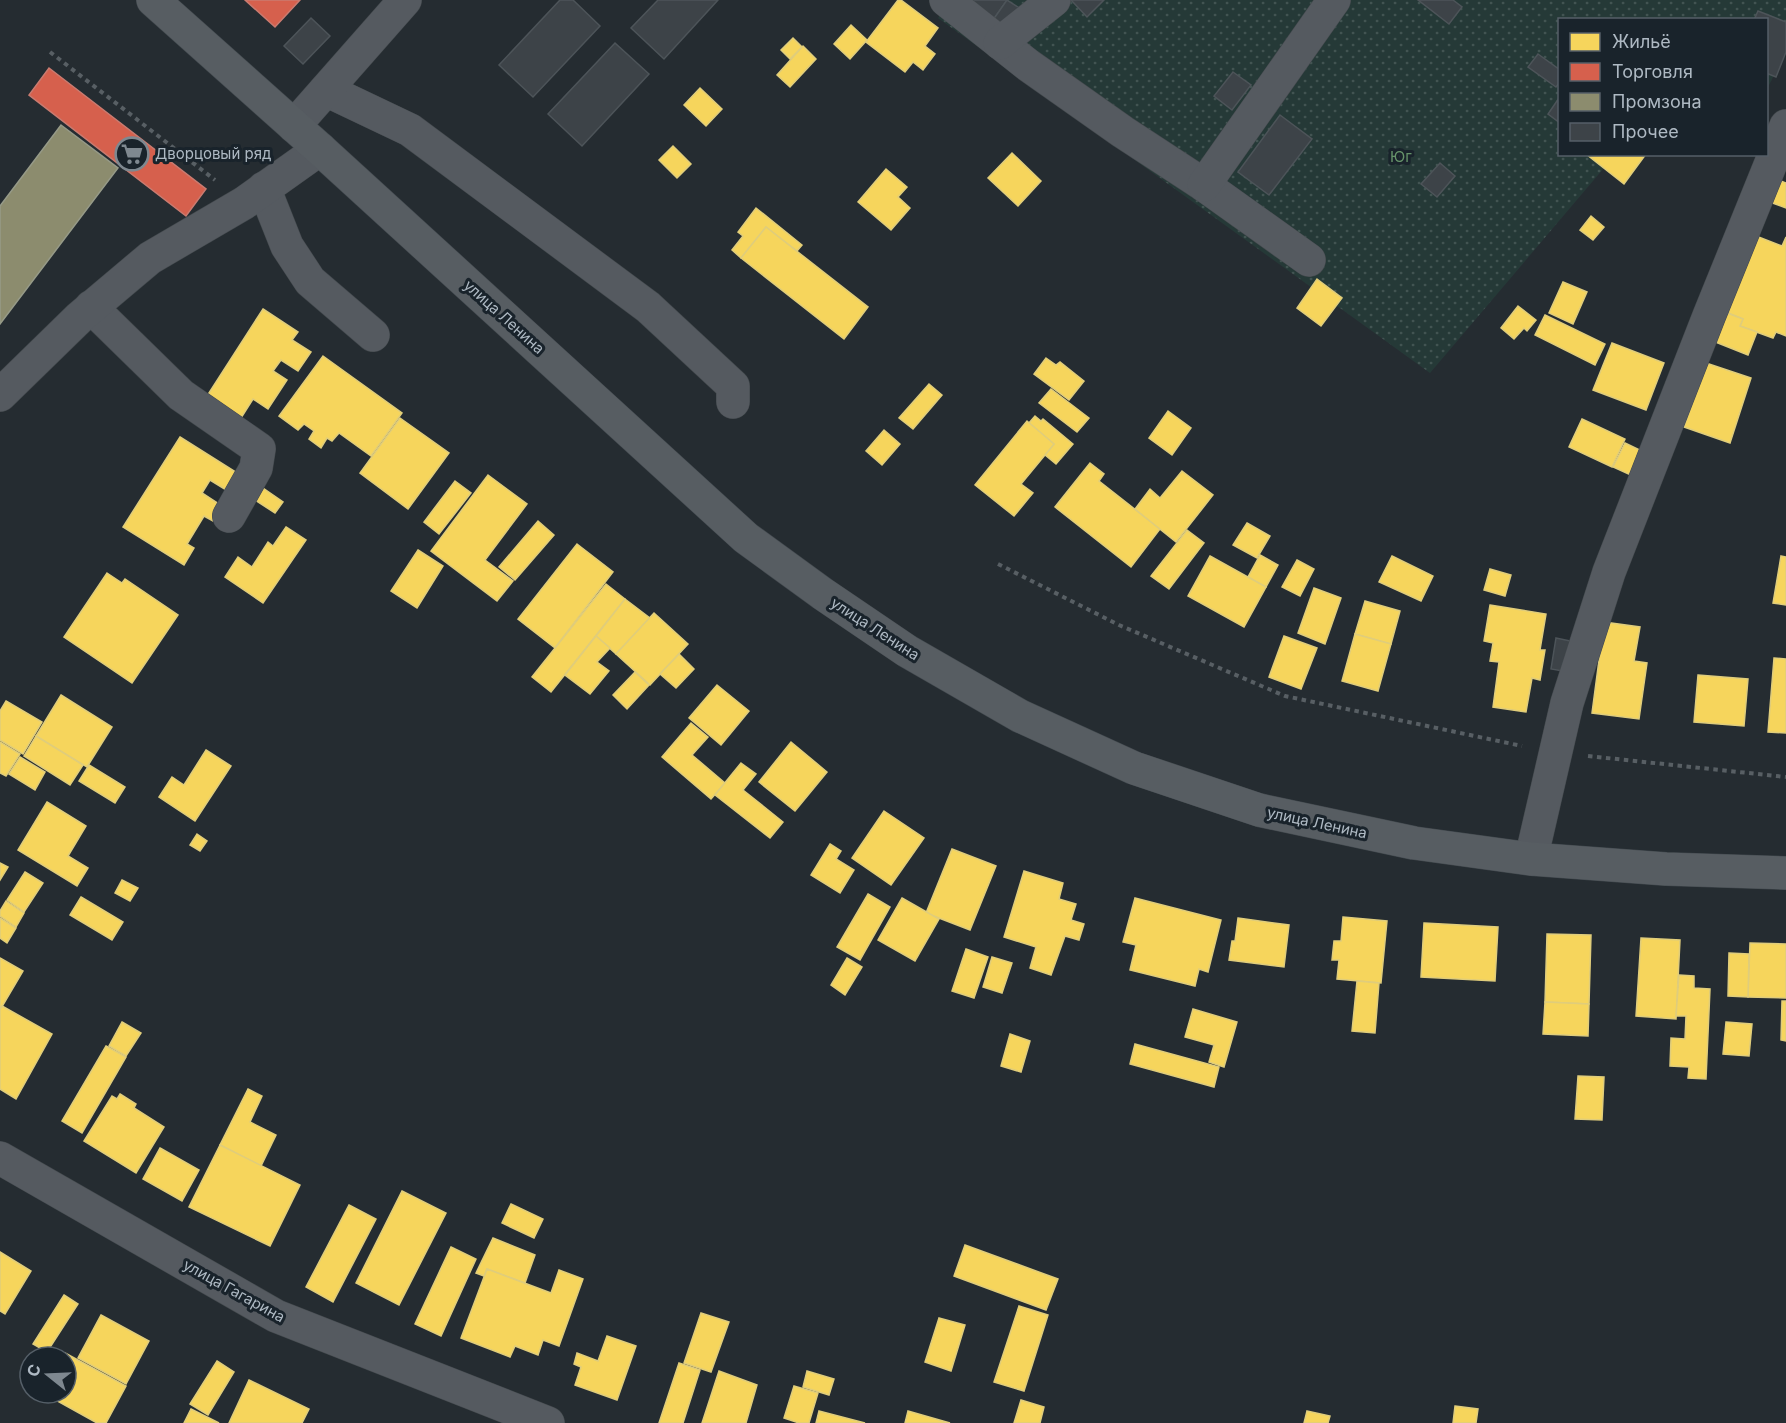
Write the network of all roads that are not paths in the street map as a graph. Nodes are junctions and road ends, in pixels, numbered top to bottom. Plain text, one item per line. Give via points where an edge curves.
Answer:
1 (153, 0) edge
2 (405, 0) edge
3 (946, 0) edge
4 (1054, 0) edge
5 (1334, 0) edge
6 (1000, 43) junction
7 (326, 90) junction
8 (294, 126) junction
9 (1786, 126) edge
10 (320, 149) junction
11 (1204, 184) junction
12 (254, 195) junction
13 (1309, 260) dead end
14 (92, 307) junction
15 (374, 335) dead end
16 (0, 395) edge
17 (733, 402) dead end
18 (229, 516) dead end
19 (1531, 859) junction
20 (1786, 873) edge
21 (0, 1158) edge
22 (548, 1423) edge

1 - 8 main road, улица Ленина
2 - 7 street
3 - 6 street
4 - 6 street
5 - 11 street
6 - 11 street via 1123,132
7 - 8 street
7 - 17 street via 411,130 648,307 733,386
8 - 10 main road, улица Ленина
9 - 19 street via 1609,572 1567,703
10 - 12 street
10 - 19 main road, улица Ленина via 746,538 907,651 1020,716 1134,768 1259,810 1414,843
11 - 13 street
12 - 14 street via 150,258
12 - 15 street via 310,281
14 - 16 street
14 - 18 street via 181,395 259,449 256,468
19 - 20 main road, улица Ленина via 1666,870
21 - 22 street, улица Гагарина via 276,1316

